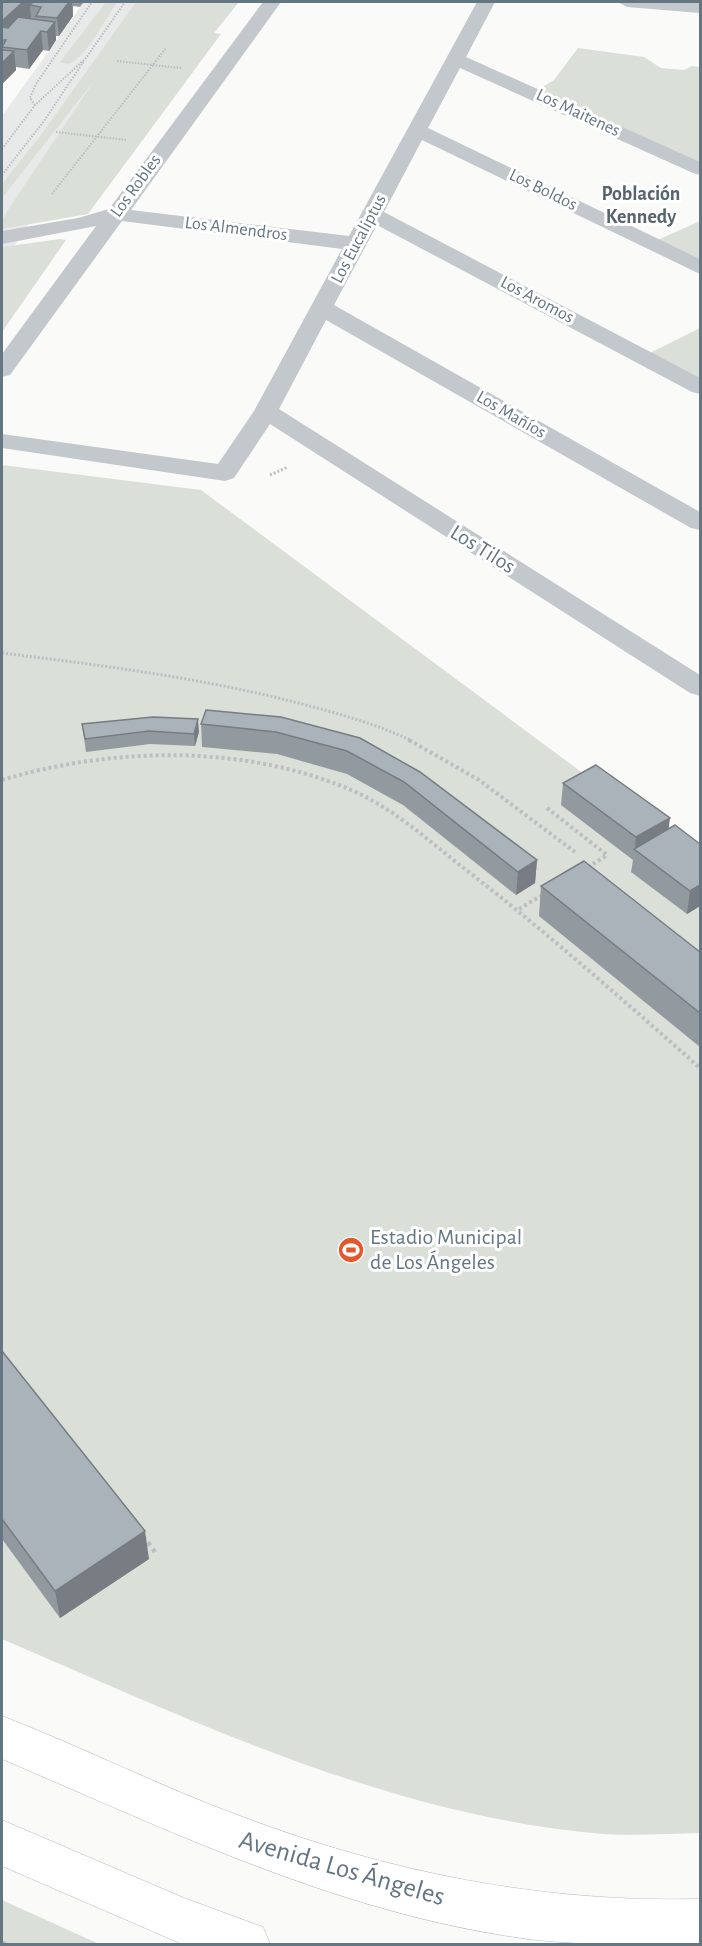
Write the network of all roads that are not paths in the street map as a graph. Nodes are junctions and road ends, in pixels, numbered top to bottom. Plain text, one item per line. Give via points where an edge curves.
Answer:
1 (272, 2) edge
2 (486, 2) edge
3 (627, 2) edge
4 (700, 8) edge
5 (455, 59) junction
6 (417, 130) junction
7 (700, 169) edge
8 (115, 214) junction
9 (372, 214) junction
10 (2, 237) edge
11 (357, 244) junction
12 (700, 267) edge
13 (322, 308) junction
14 (2, 370) edge
15 (700, 387) edge
16 (266, 411) junction
17 (2, 441) edge
18 (700, 522) edge
19 (700, 687) edge
20 (2, 1737) edge
21 (2, 1843) edge
22 (700, 1923) edge
23 (246, 1944) edge

1 - 8 street, Los Robles
2 - 5 street, Los Eucaliptus
3 - 4 street
5 - 6 street, Los Eucaliptus
5 - 7 street, Los Maitenes
6 - 9 street, Los Eucaliptus
6 - 12 street, Los Boldos
8 - 10 street via 81,224
8 - 11 street, Los Almendros
8 - 14 street, Los Robles
9 - 11 street, Los Eucaliptus
9 - 15 street, Los Aromos
11 - 13 street, Los Eucaliptus
13 - 16 street, Los Eucaliptus
13 - 18 street, Los Mañíos
16 - 17 street, Los Eucaliptus via 225,473
16 - 19 street, Los Tilos
20 - 22 main road, Avenida Los Ángeles via 247,1842 406,1890 506,1912 587,1921
21 - 23 main road via 180,1920

